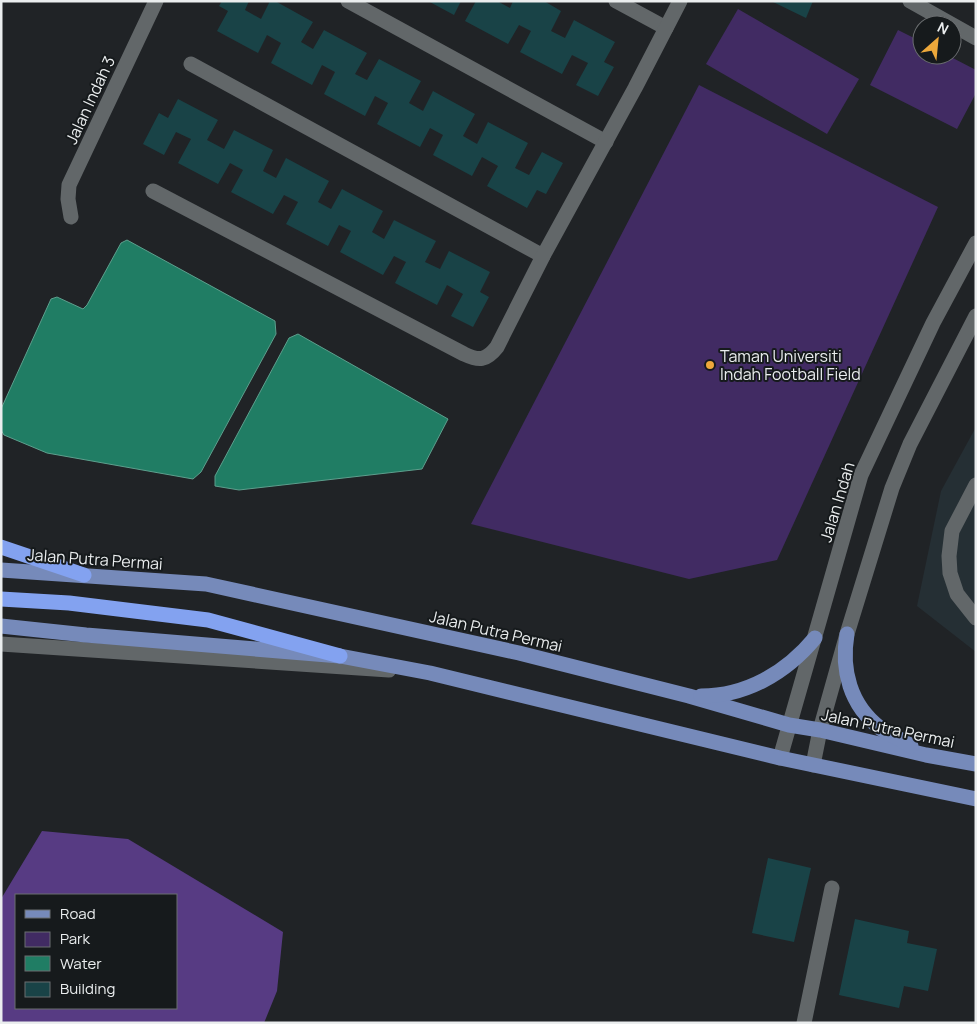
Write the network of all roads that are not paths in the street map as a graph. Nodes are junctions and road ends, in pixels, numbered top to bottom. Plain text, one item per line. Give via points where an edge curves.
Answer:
1 (156, 1) edge
2 (348, 1) edge
3 (616, 1) edge
4 (680, 1) edge
5 (910, 1) edge
6 (666, 28) junction
7 (976, 38) edge
8 (192, 64) dead end
9 (606, 142) junction
10 (153, 191) dead end
11 (71, 217) dead end
12 (976, 243) edge
13 (543, 256) junction
14 (976, 316) edge
15 (976, 484) edge
16 (1, 547) edge
17 (1, 570) edge
18 (84, 575) junction
19 (1, 599) edge
20 (976, 618) edge
21 (1, 626) edge
22 (847, 634) junction
23 (814, 638) junction
24 (1, 644) edge
25 (340, 656) junction
26 (430, 673) junction
27 (689, 696) junction
28 (789, 725) junction
29 (820, 730) junction
30 (926, 755) junction
31 (780, 758) junction
32 (976, 764) edge
33 (812, 765) junction
34 (976, 799) edge
35 (832, 888) dead end
36 (809, 1022) edge

1 - 11 street, Jalan Indah 3 via 70,185
2 - 9 street
3 - 6 street
4 - 6 street
5 - 7 street
6 - 9 street
8 - 13 street
9 - 13 street
10 - 13 street via 472,358 481,359 497,347
12 - 23 street, Jalan Indah via 933,323 861,475
14 - 22 street via 910,444 892,488
15 - 20 street via 952,530 949,556 950,573 957,594
16 - 18 highway
17 - 18 main road, Jalan Putra Permai
18 - 27 main road, Jalan Putra Permai via 206,584 519,653
19 - 25 highway via 69,602 208,620
21 - 25 main road
22 - 29 street
22 - 30 main road via 846,671 859,705 880,728
23 - 27 main road via 790,664 760,683 725,694
23 - 28 street, Jalan Indah
24 - 26 street
25 - 26 main road
26 - 31 main road
27 - 28 main road, Jalan Putra Permai
28 - 29 main road, Jalan Putra Permai
28 - 31 street, Jalan Indah
29 - 30 main road, Jalan Putra Permai
29 - 33 street
30 - 32 main road, Jalan Putra Permai
31 - 33 main road
33 - 34 main road
35 - 36 street

